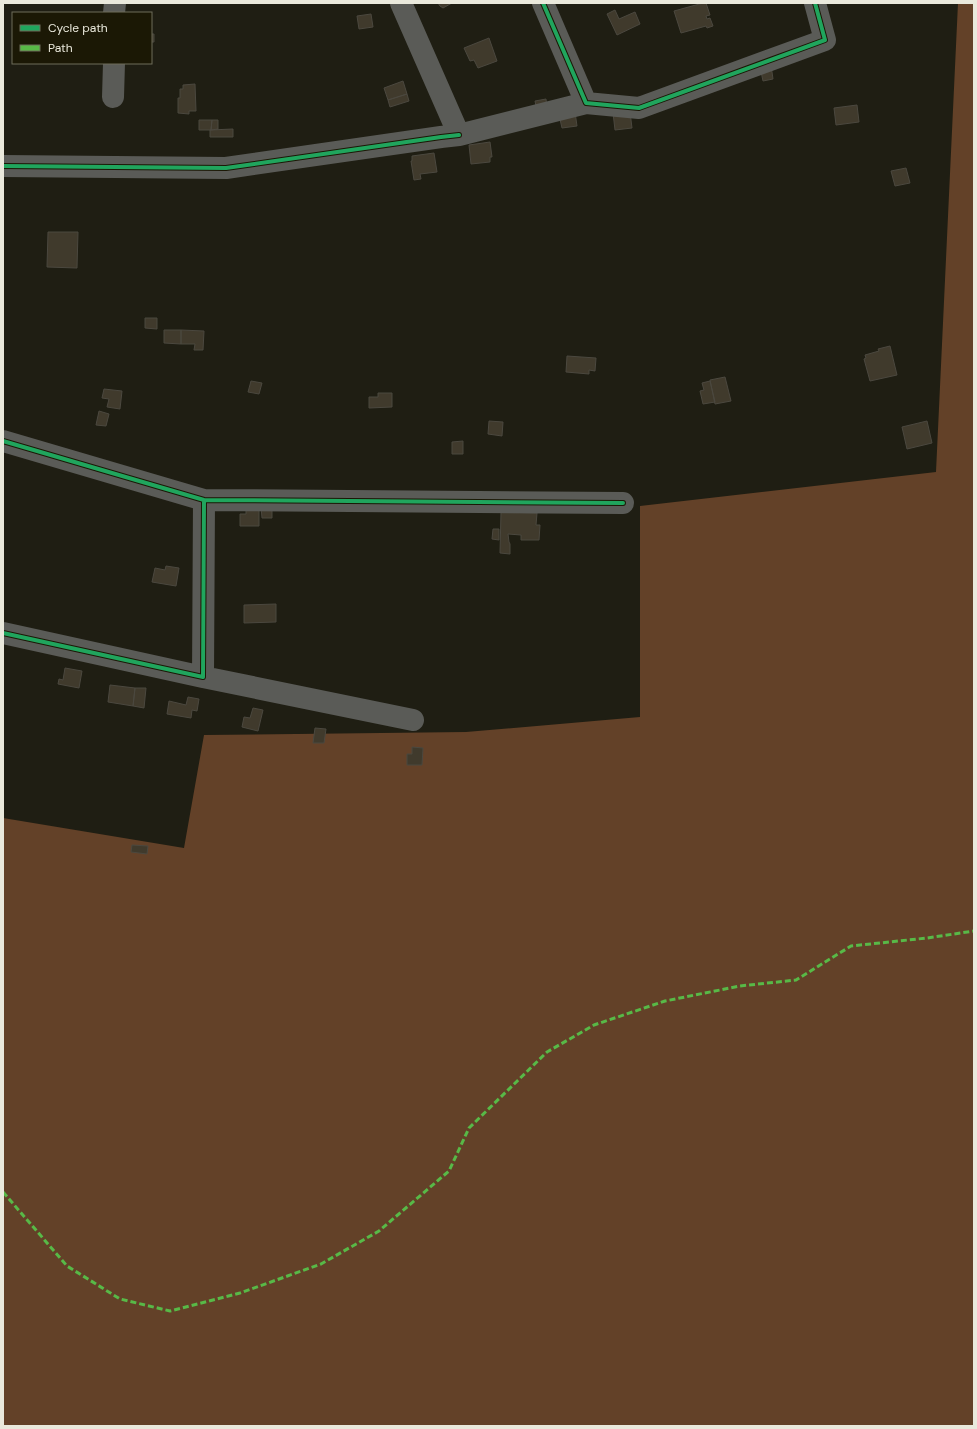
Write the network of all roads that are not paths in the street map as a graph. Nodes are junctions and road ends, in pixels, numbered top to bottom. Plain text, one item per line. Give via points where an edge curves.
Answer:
1 (401, 3) edge
2 (543, 3) edge
3 (815, 3) edge
4 (114, 64) edge
5 (113, 97) dead end
6 (586, 103) junction
7 (459, 135) junction
8 (3, 166) edge
9 (3, 441) edge
10 (204, 500) junction
11 (623, 503) dead end
12 (3, 633) edge
13 (203, 677) junction
14 (413, 720) dead end

1 - 7 street
2 - 6 street
3 - 6 street via 825,40 639,108
4 - 5 street
6 - 7 street
7 - 8 street via 226,168
9 - 10 street
10 - 11 street
10 - 13 street
12 - 13 street
13 - 14 street

